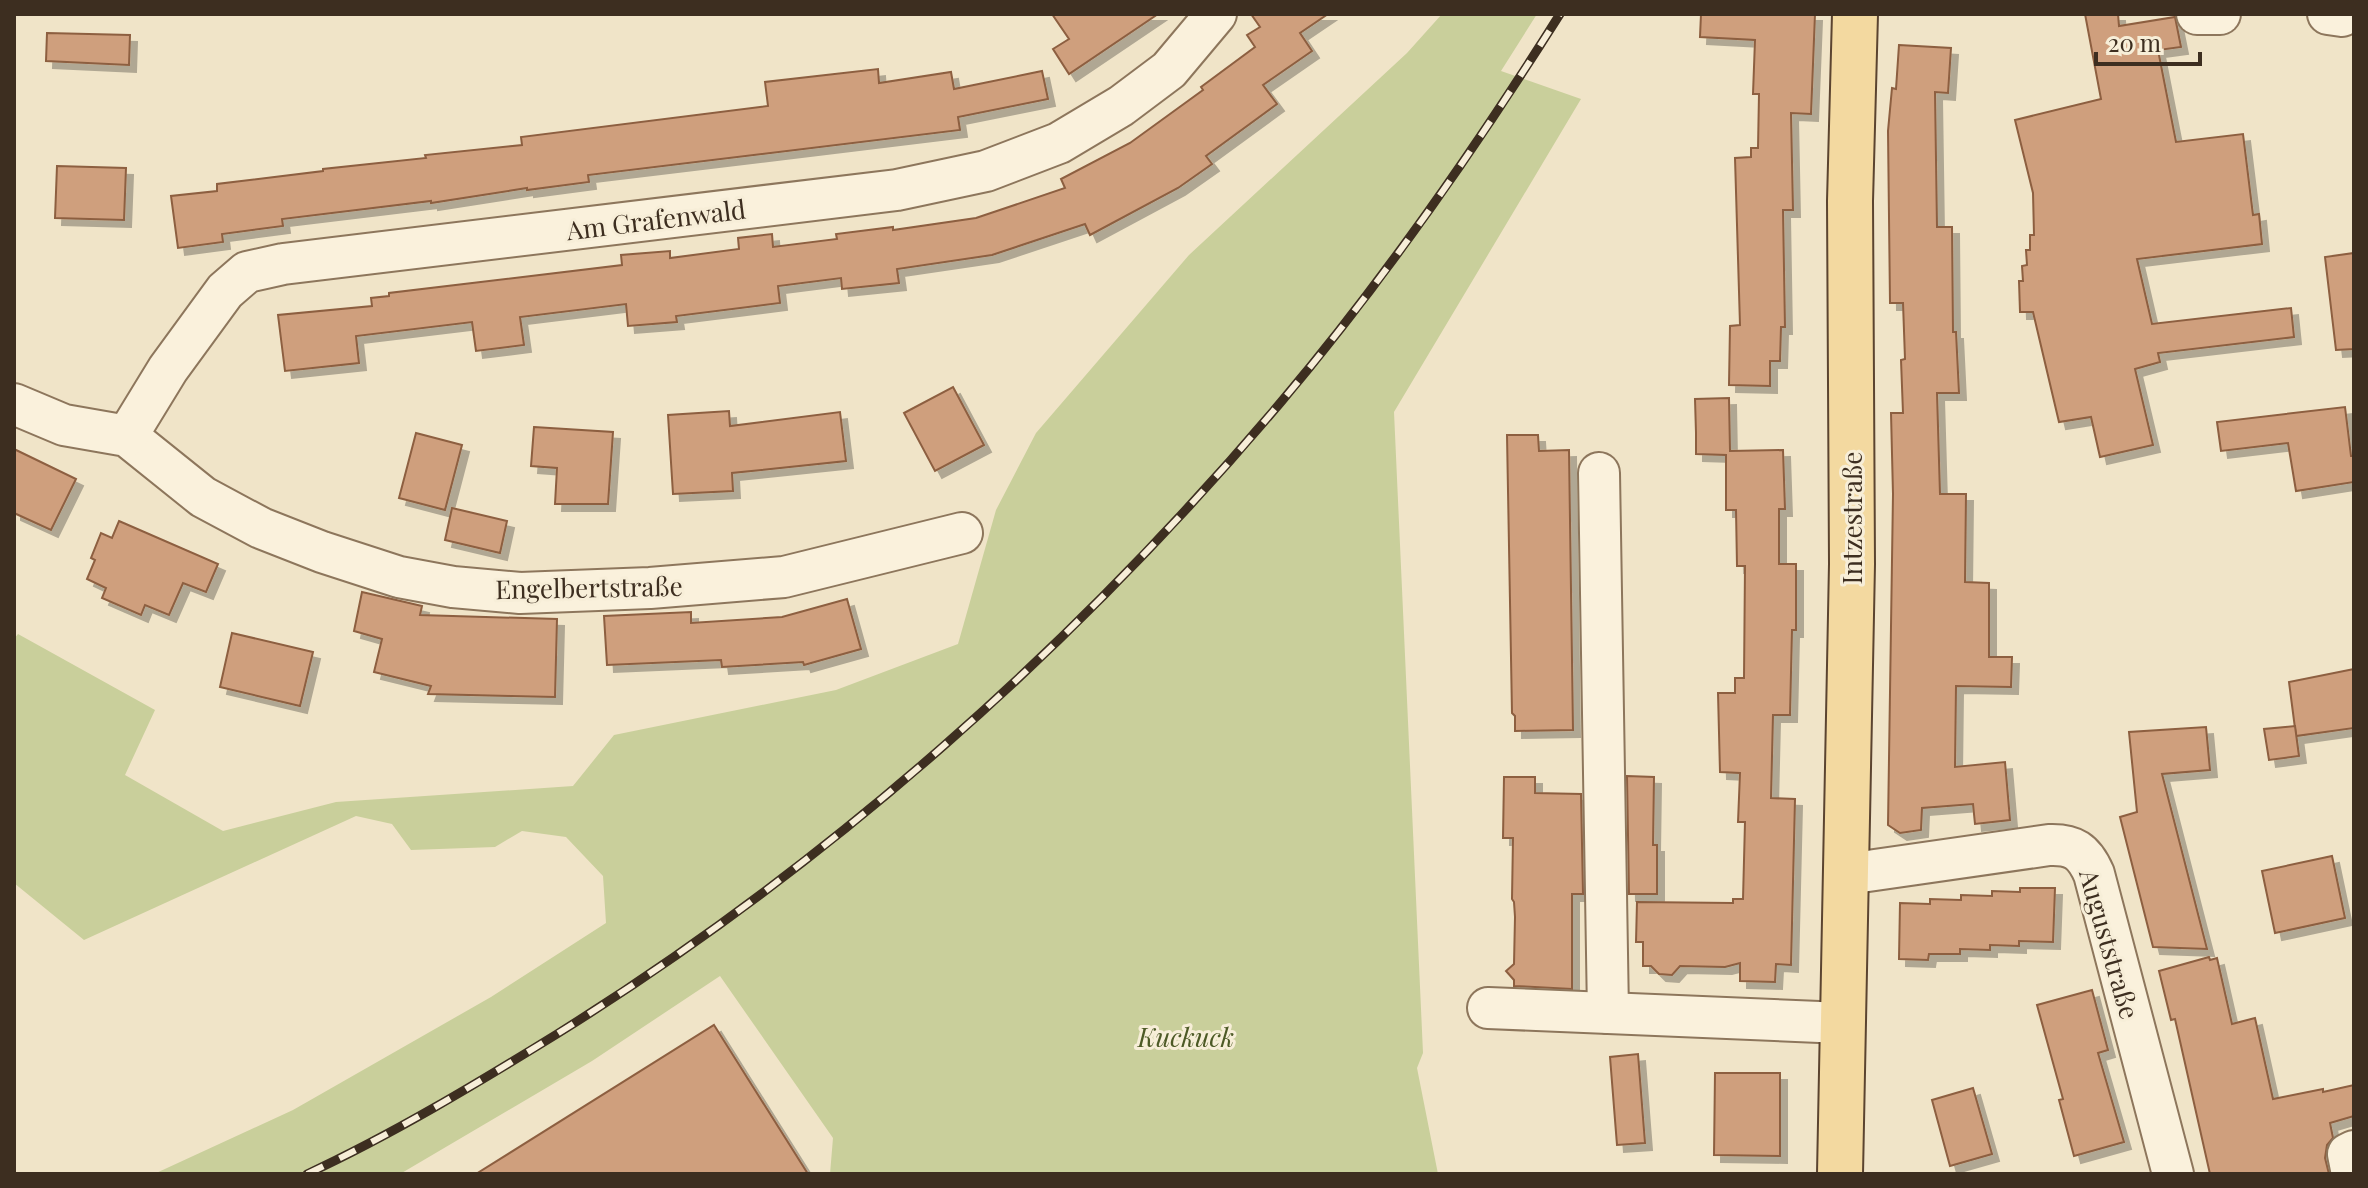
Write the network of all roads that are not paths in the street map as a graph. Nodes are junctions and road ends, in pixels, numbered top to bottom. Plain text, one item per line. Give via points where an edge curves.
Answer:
1 (1216, 14) edge
2 (1855, 14) edge
3 (2197, 14) edge
4 (2220, 14) edge
5 (14, 404) edge
6 (127, 436) junction
7 (1599, 473) dead end
8 (962, 533) dead end
9 (1847, 874) junction
10 (1488, 1008) dead end
11 (1608, 1013) junction
12 (1843, 1023) junction
13 (2354, 1151) edge
14 (1840, 1174) edge
15 (2173, 1174) edge
16 (2352, 1174) edge

1 - 6 street, Am Grafenwald via 1169,70 1121,106 1059,143 986,171 897,190 247,272 225,291
2 - 9 main road, Intzestraße
3 - 4 street
5 - 6 street, Engelbertstraße via 64,425
6 - 8 street, Engelbertstraße via 203,497 261,528 399,577 453,587 520,593 784,577
7 - 11 street
9 - 12 main road, Intzestraße
9 - 15 street, Auguststraße via 2049,845 2064,844 2080,852 2094,874
10 - 11 street
11 - 12 street
12 - 14 main road, Intzestraße
13 - 16 street via 2348,1154

